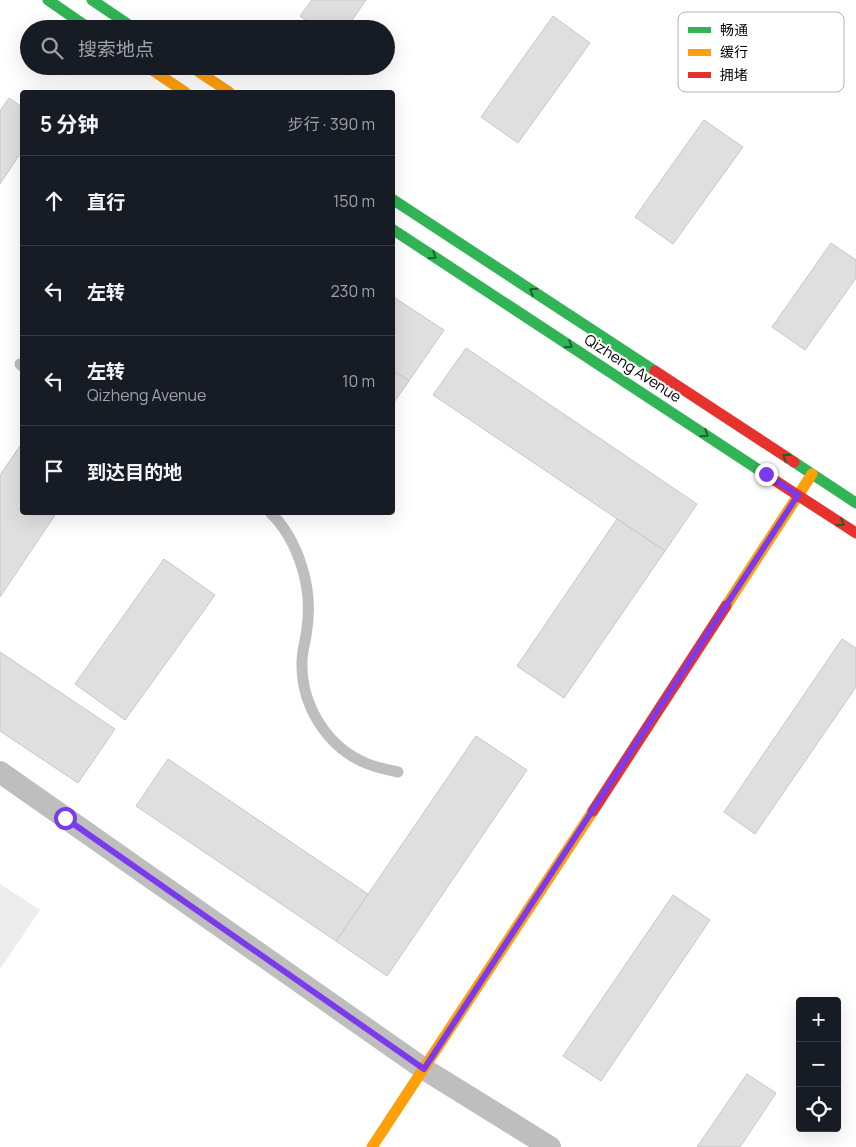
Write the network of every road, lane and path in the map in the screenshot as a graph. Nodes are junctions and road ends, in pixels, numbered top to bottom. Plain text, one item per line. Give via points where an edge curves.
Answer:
1 (48, 0) edge
2 (92, 0) edge
3 (77, 20) edge
4 (122, 20) edge
5 (160, 75) edge
6 (204, 75) edge
7 (182, 90) edge
8 (227, 90) edge
9 (395, 201) edge
10 (395, 231) edge
11 (812, 474) junction
12 (798, 495) junction
13 (856, 503) edge
14 (272, 515) edge
15 (856, 533) edge
16 (0, 772) edge
17 (398, 772) dead end
18 (424, 1069) junction
19 (372, 1147) edge
20 (550, 1147) edge

1 - 3 street
2 - 4 street
5 - 7 street
6 - 8 street
11 -> 9 street, Qizheng Avenue
10 -> 12 street, Qizheng Avenue
11 - 12 street
11 - 13 street, Qizheng Avenue
12 -> 15 street, Qizheng Avenue
12 - 18 street
14 - 17 lane via 294,547 305,579 308,612 302,677 310,708 323,728 352,756
16 - 18 street
18 - 19 street
18 - 20 street

